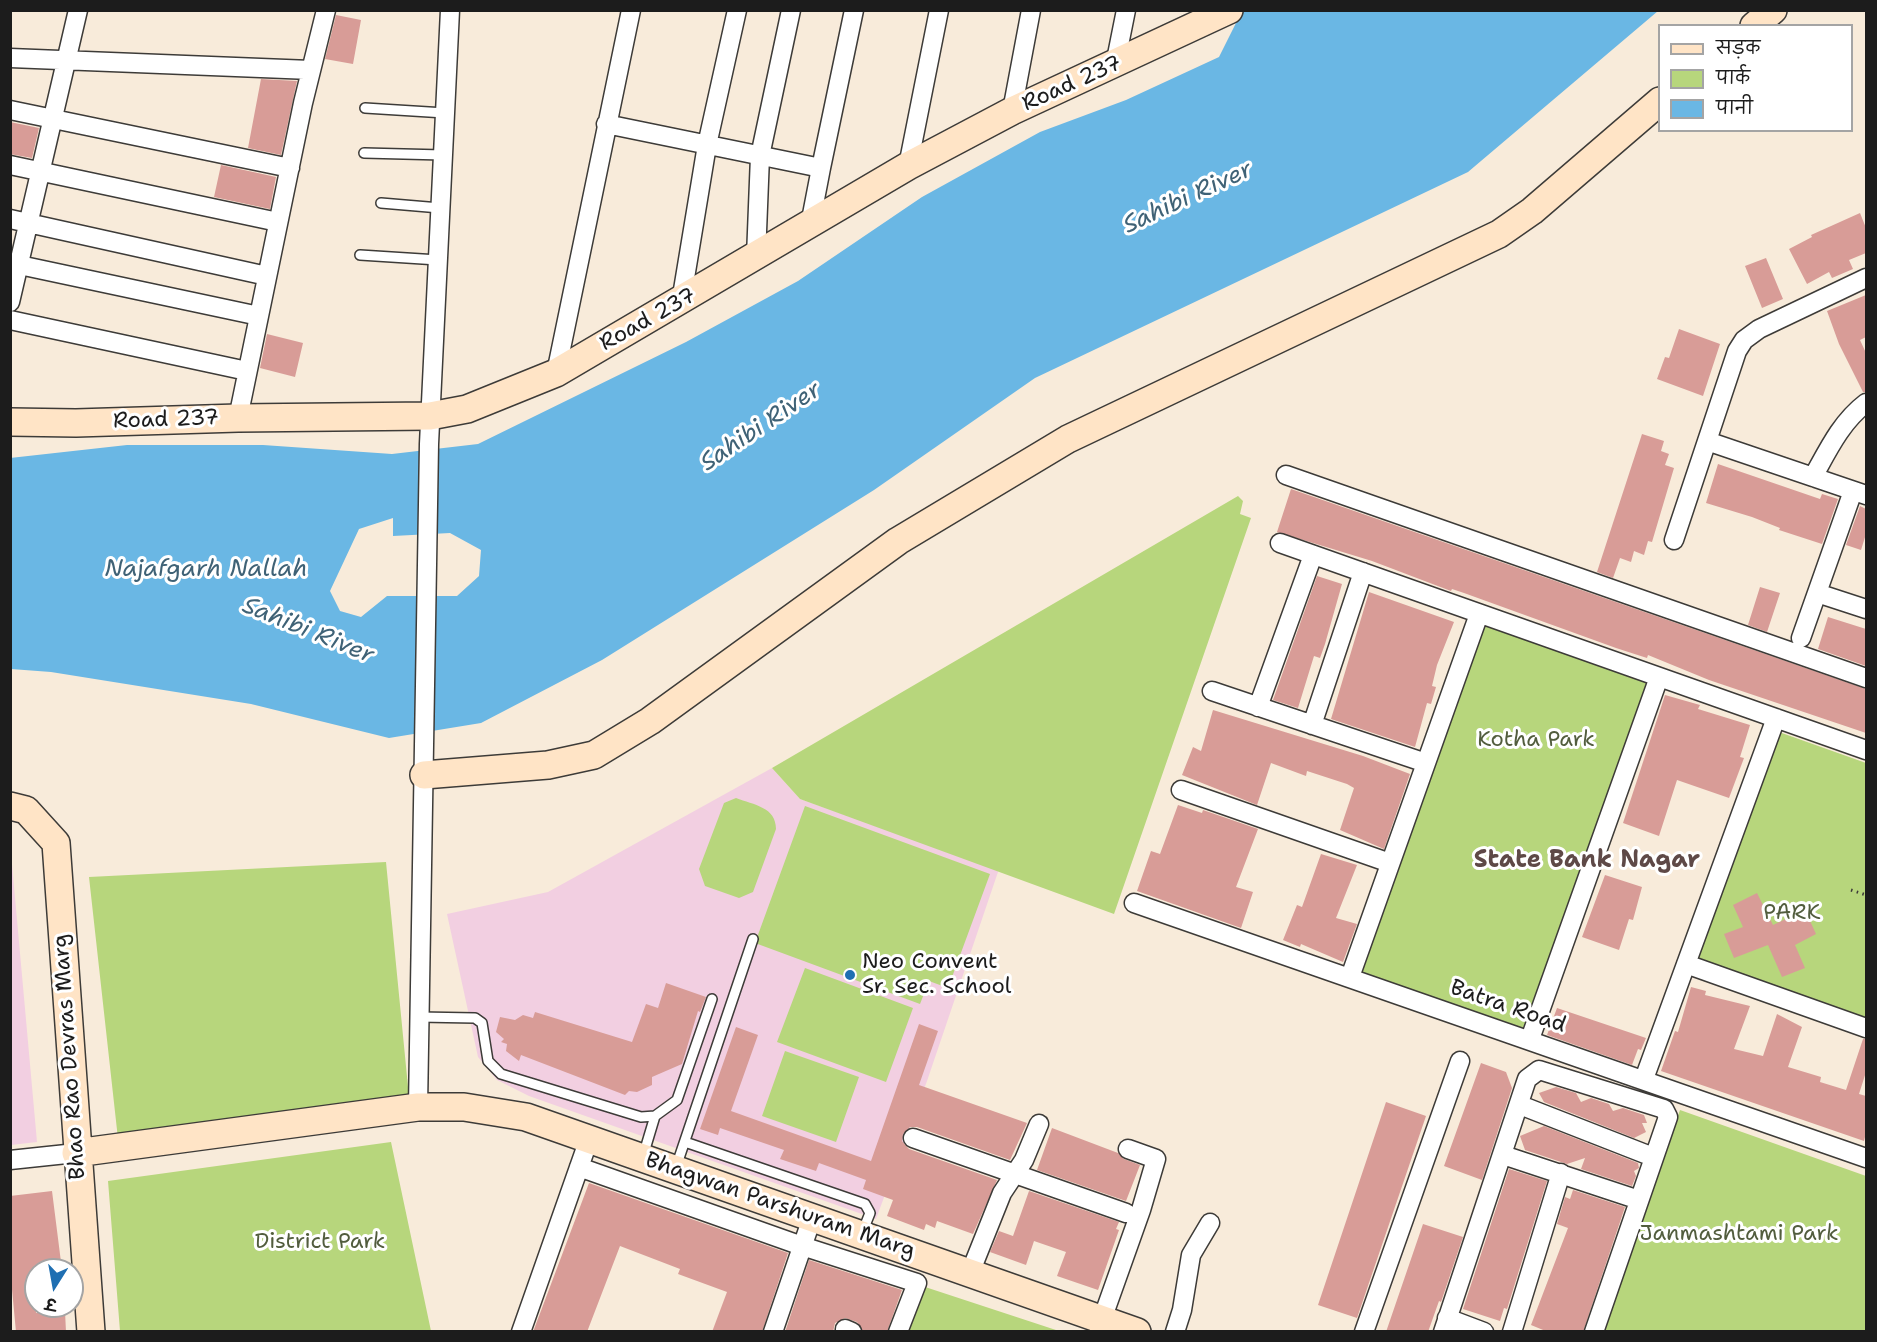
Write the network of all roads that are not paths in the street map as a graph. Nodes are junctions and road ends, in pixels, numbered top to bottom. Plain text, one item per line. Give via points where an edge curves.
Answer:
1 (78, 10) edge
2 (326, 10) edge
3 (450, 10) edge
4 (631, 10) edge
5 (737, 10) edge
6 (791, 10) edge
7 (854, 10) edge
8 (939, 10) edge
9 (1031, 10) edge
10 (1126, 10) edge
11 (1229, 10) edge
12 (1773, 10) edge
13 (1756, 24) edge
14 (10, 58) edge
15 (67, 62) junction
16 (1115, 65) junction
17 (311, 70) junction
18 (1658, 102) edge
19 (365, 108) dead end
20 (10, 110) edge
21 (1012, 111) junction
22 (445, 113) junction
23 (54, 117) junction
24 (606, 124) junction
25 (707, 145) junction
26 (364, 153) dead end
27 (443, 154) junction
28 (760, 156) junction
29 (10, 165) edge
30 (908, 166) junction
31 (290, 168) junction
32 (821, 168) junction
33 (40, 172) junction
34 (381, 203) dead end
35 (440, 208) junction
36 (10, 219) edge
37 (278, 222) junction
38 (29, 224) junction
39 (810, 225) junction
40 (360, 255) dead end
41 (756, 256) junction
42 (438, 260) junction
43 (15, 264) edge
44 (267, 276) junction
45 (1866, 278) edge
46 (681, 302) junction
47 (10, 303) edge
48 (259, 316) junction
49 (10, 320) edge
50 (248, 371) junction
51 (556, 373) junction
52 (1866, 403) edge
53 (430, 416) junction
54 (238, 418) junction
55 (10, 422) edge
56 (1707, 441) junction
57 (1286, 475) dead end
58 (1813, 477) junction
59 (1860, 493) edge
60 (1674, 540) dead end
61 (1280, 543) dead end
62 (1313, 555) junction
63 (1363, 572) junction
64 (1817, 593) junction
65 (1866, 609) edge
66 (1479, 614) junction
67 (1800, 638) dead end
68 (1659, 677) junction
69 (1866, 678) edge
70 (1212, 691) dead end
71 (1258, 707) junction
72 (1776, 718) junction
73 (1312, 725) junction
74 (1866, 750) edge
75 (424, 763) junction
76 (1426, 763) junction
77 (1181, 790) dead end
78 (10, 806) edge
79 (1390, 863) junction
80 (1134, 903) dead end
81 (753, 939) dead end
82 (1686, 964) junction
83 (1350, 977) junction
84 (712, 999) dead end
85 (419, 1017) junction
86 (1866, 1028) edge
87 (1530, 1040) junction
88 (1460, 1061) dead end
89 (1644, 1079) junction
90 (1520, 1106) junction
91 (418, 1107) junction
92 (655, 1116) junction
93 (1039, 1124) dead end
94 (913, 1138) dead end
95 (589, 1139) junction
96 (685, 1142) junction
97 (1128, 1149) dead end
98 (76, 1153) junction
99 (1503, 1155) junction
100 (1653, 1157) junction
101 (642, 1158) junction
102 (1866, 1158) edge
103 (10, 1160) edge
104 (579, 1167) junction
105 (676, 1170) junction
106 (1561, 1173) junction
107 (1014, 1174) junction
108 (1639, 1200) junction
109 (1126, 1213) dead end
110 (812, 1218) junction
111 (1210, 1223) dead end
112 (862, 1235) junction
113 (802, 1246) junction
114 (925, 1258) junction
115 (970, 1273) junction
116 (916, 1283) junction
117 (1100, 1325) edge
118 (1445, 1325) edge
119 (91, 1332) edge
120 (521, 1332) edge
121 (773, 1332) edge
122 (844, 1332) edge
123 (852, 1332) edge
124 (898, 1332) edge
125 (1137, 1332) edge
126 (1175, 1332) edge
127 (1364, 1332) edge
128 (1484, 1332) edge
129 (1512, 1332) edge
130 (1594, 1332) edge

1 - 15 street
2 - 17 street
3 - 22 street
4 - 24 street
5 - 25 street
6 - 28 street
7 - 32 street
8 - 30 street
9 - 21 street
10 - 16 street
11 - 16 street, Road 237
12 - 13 street
14 - 15 street
15 - 17 street
15 - 23 street
16 - 21 street, Road 237
17 - 31 street
18 - 75 street via 1532,211 1499,234 1068,439 898,541 650,721 594,755 548,765
19 - 22 lane
20 - 23 street
21 - 30 street, Road 237
22 - 27 street
23 - 31 street
23 - 33 street
24 - 25 street
24 - 51 street
25 - 28 street
25 - 46 street
26 - 27 lane
27 - 35 street
28 - 32 street
28 - 41 street
29 - 33 street
30 - 39 street, Road 237
31 - 37 street
32 - 39 street
33 - 37 street
33 - 38 street
34 - 35 lane
35 - 42 street
36 - 38 street
37 - 44 street
38 - 43 street
38 - 44 street
39 - 41 street, Road 237
40 - 42 lane
41 - 46 street, Road 237
42 - 53 street
43 - 47 street
43 - 48 street
44 - 48 street
45 - 56 street via 1759,329 1744,340
46 - 51 street, Road 237
48 - 50 street
49 - 50 street
50 - 54 street
51 - 53 street, Road 237 via 467,409
52 - 58 street via 1840,429
53 - 54 street, Road 237
53 - 75 street
54 - 55 street, Road 237
56 - 58 street
56 - 60 street
57 - 69 street
58 - 59 street
59 - 64 street
61 - 62 street
62 - 63 street
62 - 71 street
63 - 66 street
63 - 73 street
64 - 65 street
64 - 67 street
66 - 68 street
66 - 76 street
68 - 72 street
68 - 87 street
70 - 71 street
71 - 73 street
72 - 74 street
72 - 82 street
73 - 76 street
75 - 85 street
76 - 79 street
77 - 79 street
78 - 98 street, Bhao Rao Devras Marg via 26,810 56,843
79 - 83 street
80 - 83 street, Batra Road
81 - 96 lane
82 - 86 street
82 - 89 street
83 - 87 street, Batra Road
84 - 92 lane via 677,1100
85 - 91 street
85 - 92 lane via 475,1018 482,1023 488,1062 501,1074 641,1117
87 - 89 street, Batra Road
88 - 127 street
89 - 102 street, Batra Road
90 - 99 street
90 - 100 street
90 - 100 street via 1527,1079 1539,1070 1664,1109 1668,1117
91 - 95 street, Bhagwan Parshuram Marg via 464,1107 526,1117
91 - 98 street, Bhagwan Parshuram Marg
92 - 101 lane
93 - 107 street
94 - 107 street
95 - 101 street, Bhagwan Parshuram Marg
95 - 104 street
96 - 105 lane
96 - 112 lane via 865,1204 870,1213
97 - 117 street via 1156,1159
98 - 103 street
98 - 119 street, Bhao Rao Devras Marg
99 - 106 street
99 - 118 street
100 - 108 street
101 - 105 street, Bhagwan Parshuram Marg
104 - 113 street
104 - 120 street
105 - 110 street, Bhagwan Parshuram Marg
106 - 108 street
106 - 129 street
107 - 109 street
107 - 115 street via 1002,1193
108 - 130 street
110 - 112 street, Bhagwan Parshuram Marg
110 - 113 street
111 - 126 street via 1187,1269
112 - 114 street, Bhagwan Parshuram Marg
113 - 116 street
113 - 121 street
114 - 115 street, Bhagwan Parshuram Marg
114 - 116 street
115 - 117 street, Bhagwan Parshuram Marg
116 - 124 street
117 - 125 street, Bhagwan Parshuram Marg
118 - 128 street
122 - 123 street

